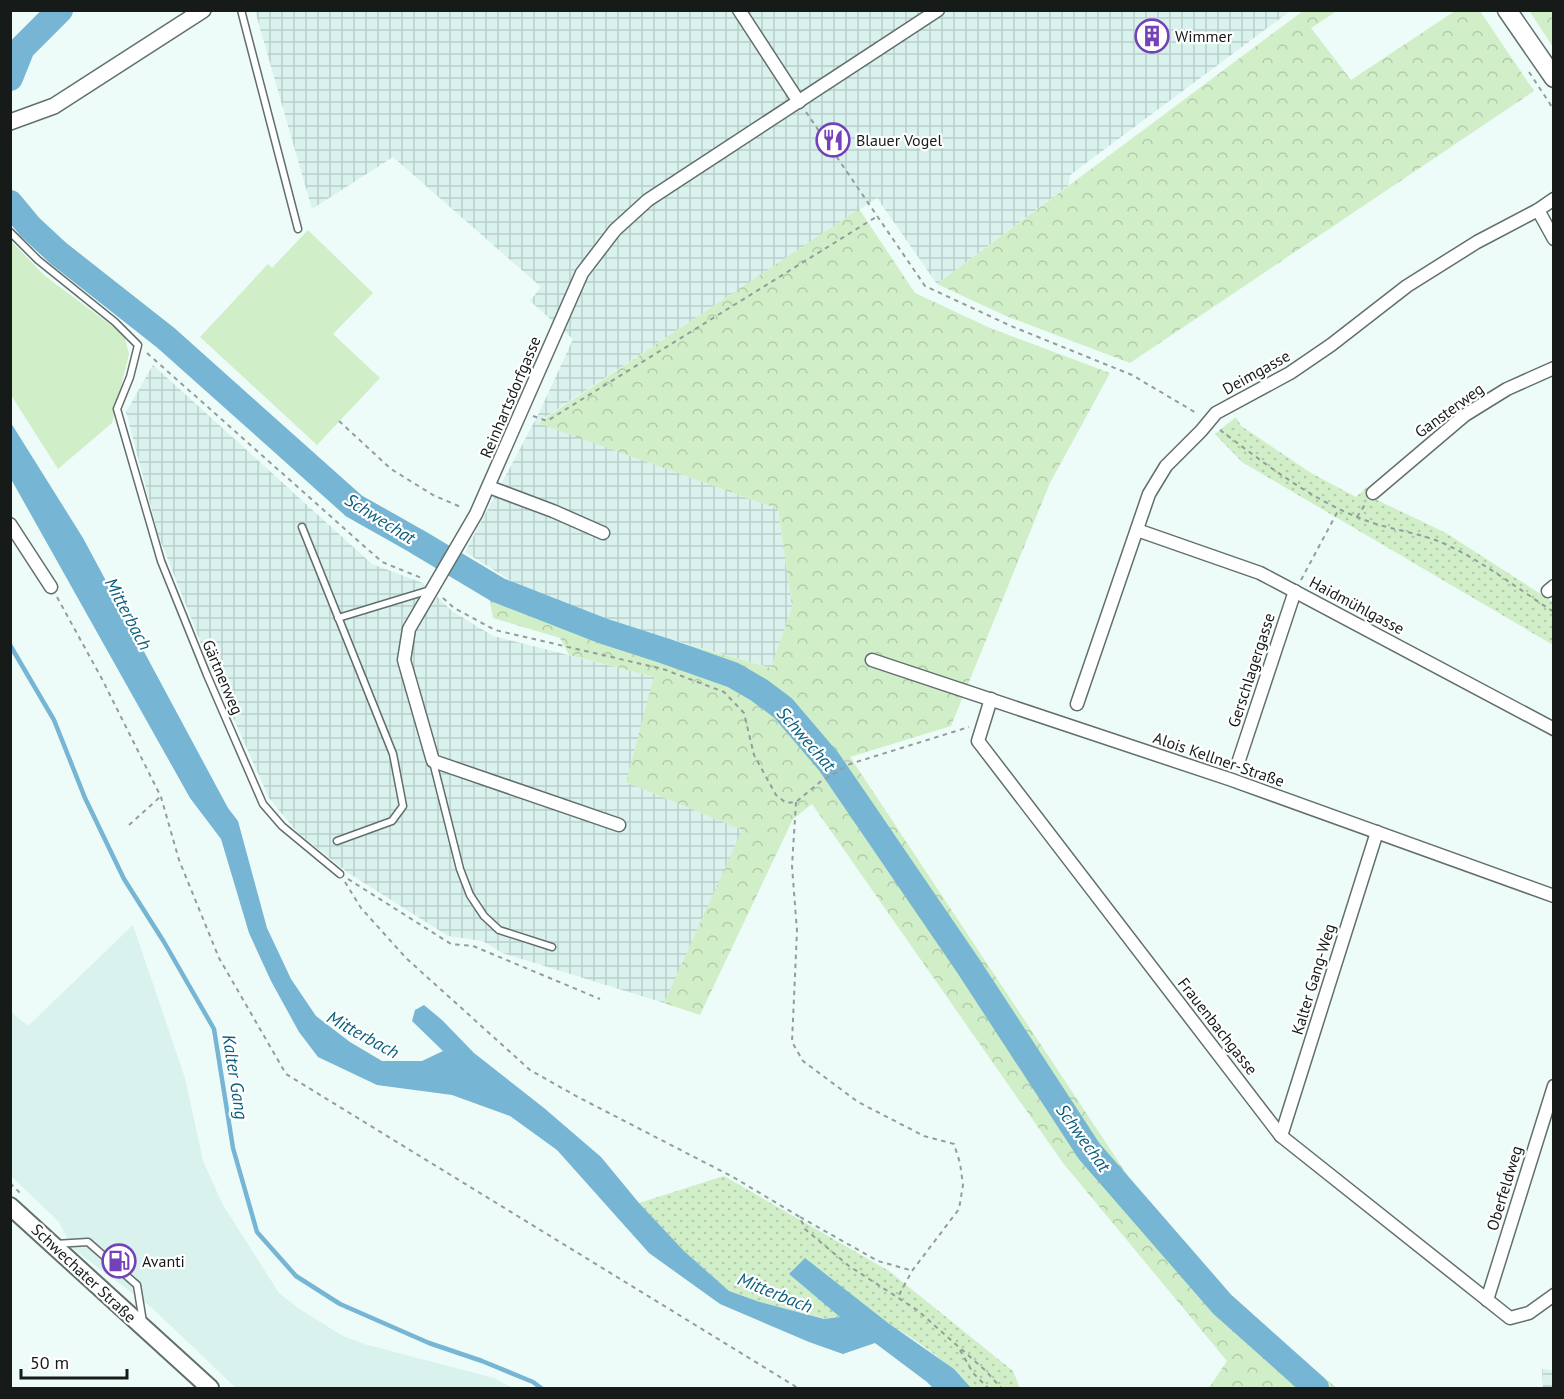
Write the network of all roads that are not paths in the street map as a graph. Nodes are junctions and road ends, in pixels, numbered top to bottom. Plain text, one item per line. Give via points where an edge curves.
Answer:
1 (203, 10) edge
2 (241, 10) edge
3 (739, 10) edge
4 (938, 10) edge
5 (1507, 10) edge
6 (1554, 78) edge
7 (799, 102) junction
8 (15, 121) edge
9 (1554, 199) edge
10 (1538, 210) junction
11 (298, 229) dead end
12 (10, 232) edge
13 (1554, 239) edge
14 (1554, 368) edge
15 (489, 487) junction
16 (1373, 493) road end
17 (10, 524) edge
18 (302, 527) dead end
19 (1137, 530) junction
20 (603, 533) dead end
21 (51, 587) road end
22 (434, 589) junction
23 (1295, 591) junction
24 (338, 618) junction
25 (872, 660) dead end
26 (992, 699) junction
27 (1077, 704) dead end
28 (1554, 729) edge
29 (1239, 760) dead end
30 (433, 761) junction
31 (619, 825) dead end
32 (1377, 832) junction
33 (337, 841) dead end
34 (340, 874) road end
35 (1554, 896) edge
36 (552, 947) dead end
37 (1554, 1086) edge
38 (1281, 1136) junction
39 (10, 1206) edge
40 (52, 1244) junction
41 (1554, 1295) edge
42 (1486, 1300) junction
43 (144, 1329) junction
44 (210, 1389) edge

1 - 8 street via 54,106
2 - 11 lane
3 - 7 street
4 - 7 street, Reinhartsdorfgasse
5 - 6 main road
7 - 15 street, Reinhartsdorfgasse via 648,200 615,230 582,273
9 - 10 street, Deimgasse
10 - 13 street
10 - 19 street, Deimgasse via 1407,286 1290,373 1216,413 1167,466 1149,494
12 - 34 lane, Gärtnerweg via 138,345 117,409 161,561 263,804 282,826
14 - 16 street, Gansterweg via 1507,389 1465,415
15 - 20 street
15 - 22 street, Reinhartsdorfgasse
17 - 21 street
18 - 24 lane
19 - 23 street, Haidmühlgasse via 1260,573
19 - 27 street, Deimgasse
22 - 24 lane
22 - 30 street, Reinhartsdorfgasse via 409,628 404,660
23 - 28 street, Haidmühlgasse
23 - 29 street, Gerschlagergasse
24 - 33 lane via 393,754 403,806 392,822
25 - 26 street, Alois Kellner-Straße
26 - 32 street, Alois Kellner-Straße
26 - 38 street, Frauenbachgasse via 978,741
30 - 31 street
30 - 36 lane via 470,895 499,930
32 - 35 street, Alois Kellner-Straße
32 - 38 street, Kalter Gang-Weg
37 - 42 street, Oberfeldweg
38 - 42 street, Frauenbachgasse
39 - 40 main road, Schwechater Straße
40 - 43 main road, Schwechater Straße
40 - 43 lane via 88,1242 138,1285
41 - 42 street, Frauenbachgasse via 1529,1313 1510,1318
43 - 44 main road, Schwechater Straße

